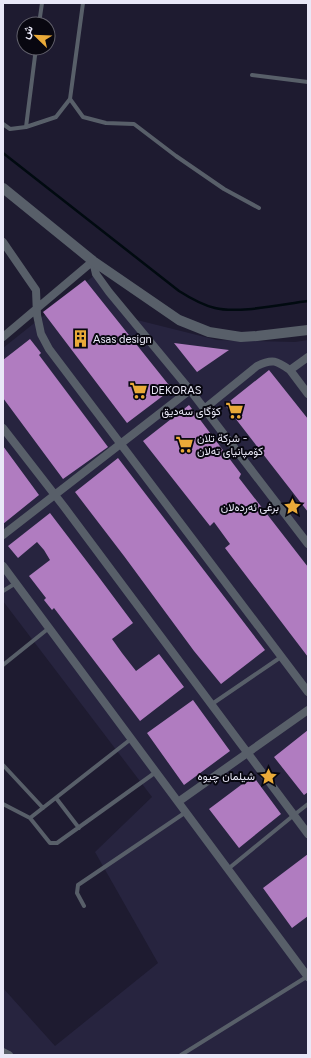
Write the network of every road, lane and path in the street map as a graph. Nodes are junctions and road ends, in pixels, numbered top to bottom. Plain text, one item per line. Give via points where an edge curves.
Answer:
1 (42, 3) edge
2 (83, 3) edge
3 (40, 16) edge
4 (35, 56) edge
5 (252, 74) dead end
6 (308, 82) edge
7 (70, 99) junction
8 (3, 124) edge
9 (26, 127) junction
10 (3, 188) edge
11 (259, 208) dead end
12 (3, 242) edge
13 (93, 261) junction
14 (37, 309) junction
15 (308, 330) edge
16 (3, 337) edge
17 (308, 358) edge
18 (290, 370) junction
19 (190, 390) junction
20 (308, 394) edge
21 (204, 408) junction
22 (3, 428) edge
23 (121, 444) junction
24 (55, 494) junction
25 (3, 535) edge
26 (308, 544) edge
27 (3, 566) edge
28 (16, 583) junction
29 (3, 591) edge
30 (49, 628) junction
31 (281, 656) junction
32 (3, 665) edge
33 (308, 692) edge
34 (212, 704) junction
35 (308, 710) edge
36 (131, 739) junction
37 (248, 753) junction
38 (3, 765) edge
39 (156, 772) junction
40 (56, 798) junction
41 (178, 802) junction
42 (3, 804) edge
43 (308, 804) edge
44 (43, 808) junction
45 (186, 812) junction
46 (294, 814) junction
47 (30, 818) junction
48 (79, 828) junction
49 (308, 834) edge
50 (228, 869) junction
51 (84, 906) dead end
52 (308, 977) edge
53 (3, 1052) edge
54 (9, 1055) edge
55 (181, 1055) edge

1 - 3 lane
2 - 7 lane
4 - 9 lane
5 - 6 lane
7 - 9 lane via 56,117
7 - 11 lane via 83,117 106,123 134,124 224,189
8 - 9 lane via 10,129
10 - 13 street
12 - 14 street via 36,290
13 - 14 street
13 - 15 street via 179,320 209,332 241,337
13 - 19 street via 96,274 109,292
14 - 16 street
14 - 23 street via 41,334 49,349
17 - 18 street
18 - 20 street
18 - 21 street via 274,361 265,362
19 - 21 street
19 - 23 street
21 - 26 street
22 - 24 street
23 - 24 street
23 - 31 street
24 - 25 street
24 - 34 street
27 - 28 street
28 - 29 lane
28 - 30 street
30 - 32 lane
30 - 36 street
31 - 33 street
31 - 34 lane
34 - 37 street
35 - 37 street
36 - 39 street
36 - 40 lane
37 - 41 street
37 - 46 street
38 - 44 lane
39 - 41 street
39 - 48 lane
40 - 44 lane
40 - 48 lane
41 - 45 street
42 - 47 lane
43 - 46 lane
44 - 47 lane
45 - 50 street
45 - 51 lane via 78,884 77,893
46 - 49 street
46 - 50 lane
47 - 48 lane via 50,844 57,844
50 - 52 street
52 - 55 lane
53 - 54 street

